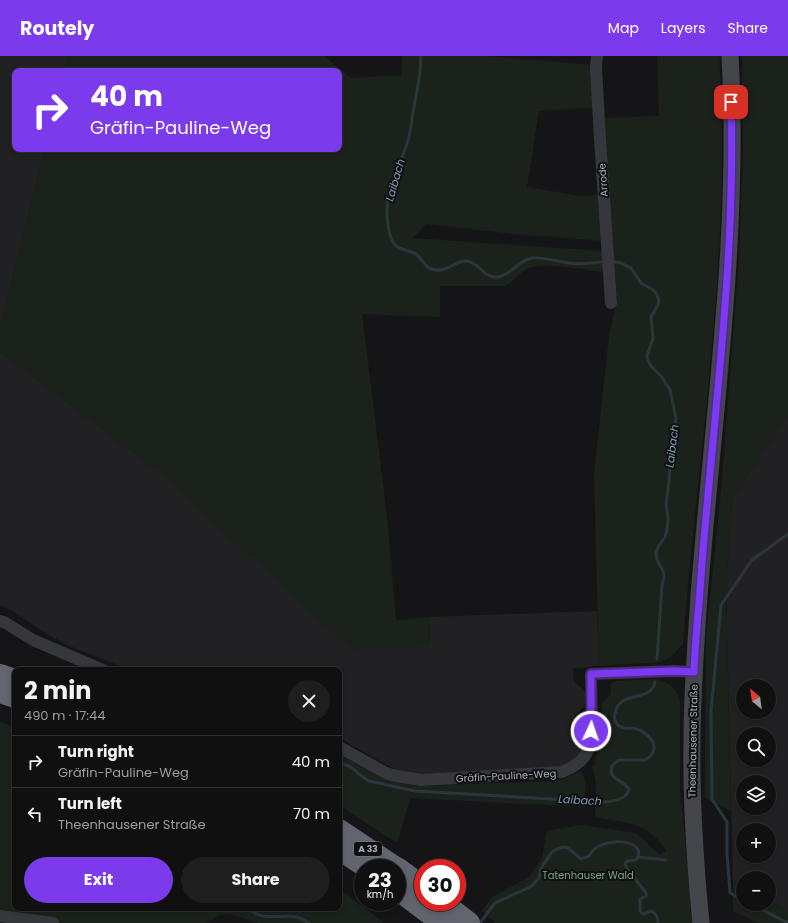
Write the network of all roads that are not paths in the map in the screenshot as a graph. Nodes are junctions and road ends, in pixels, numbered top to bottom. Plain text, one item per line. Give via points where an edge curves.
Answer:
1 (597, 56) edge
2 (730, 56) edge
3 (611, 303) dead end
4 (0, 620) edge
5 (96, 667) edge
6 (694, 672) junction
7 (0, 675) edge
8 (12, 679) edge
9 (0, 692) edge
10 (12, 696) edge
11 (342, 748) edge
12 (342, 832) edge
13 (342, 851) edge
14 (354, 859) edge
15 (383, 859) edge
16 (406, 875) edge
17 (414, 881) edge
18 (406, 896) edge
19 (454, 911) edge
20 (0, 916) edge
21 (467, 921) edge
22 (54, 923) edge
23 (442, 923) edge
24 (701, 923) edge

1 - 3 street, Arrode
2 - 6 main road, Theenhausener Straße via 732,143 729,260
4 - 5 street via 33,640
6 - 11 street, Gräfin-Pauline-Weg via 591,674 592,721 588,749 581,761 570,769 553,774 421,780 386,773
6 - 24 main road, Theenhausener Straße via 692,809
7 - 8 highway
9 - 10 highway
12 - 15 highway, A 33
13 - 14 highway, A 33
16 - 17 highway, A 33
18 - 23 highway
19 - 21 highway
20 - 22 street

